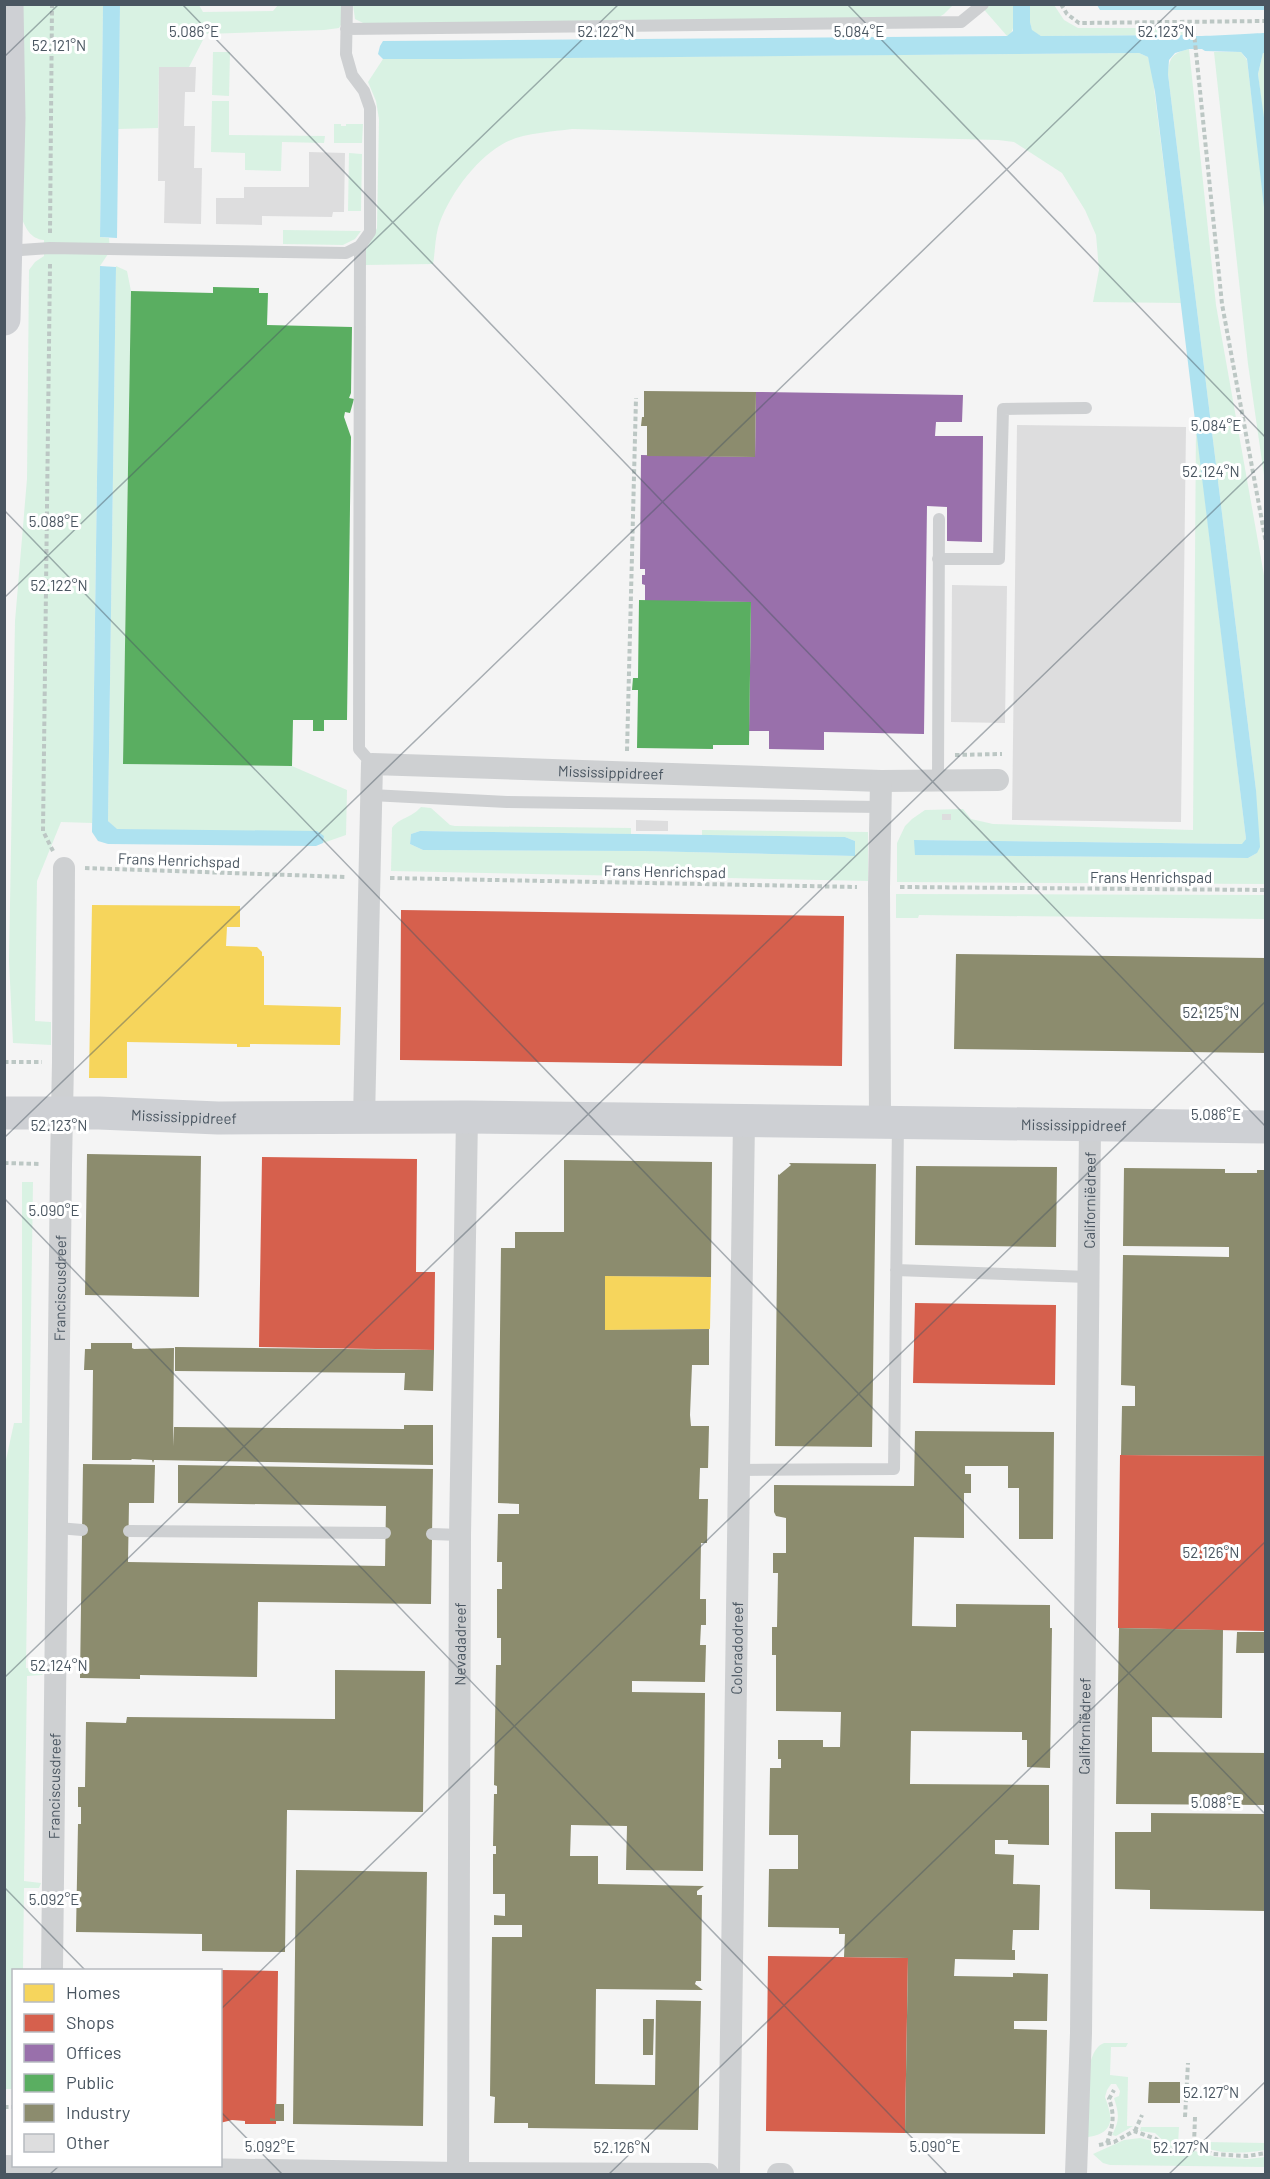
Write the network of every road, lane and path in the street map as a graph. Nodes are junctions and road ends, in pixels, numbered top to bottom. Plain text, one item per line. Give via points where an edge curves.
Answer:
1 (7, 4) edge
2 (52, 4) edge
3 (347, 4) edge
4 (983, 4) edge
5 (1061, 4) edge
6 (1266, 21) edge
7 (1193, 23) junction
8 (346, 29) junction
9 (360, 246) junction
10 (50, 248) junction
11 (5, 252) edge
12 (4, 319) edge
13 (636, 398) dead end
14 (1086, 408) dead end
15 (939, 519) dead end
16 (1266, 543) edge
17 (938, 559) junction
18 (1002, 754) dead end
19 (938, 756) junction
20 (626, 760) dead end
21 (372, 764) junction
22 (938, 779) junction
23 (998, 780) dead end
24 (881, 781) junction
25 (371, 795) junction
26 (881, 807) junction
27 (64, 868) junction
28 (370, 878) junction
29 (879, 887) junction
30 (1266, 890) edge
31 (4, 1062) edge
32 (63, 1062) junction
33 (4, 1113) edge
34 (62, 1113) junction
35 (467, 1117) junction
36 (364, 1119) junction
37 (744, 1120) junction
38 (889, 1121) junction
39 (1090, 1126) junction
40 (1266, 1127) edge
41 (4, 1163) edge
42 (61, 1165) junction
43 (896, 1270) junction
44 (1088, 1277) junction
45 (739, 1470) junction
46 (58, 1528) junction
47 (82, 1530) dead end
48 (129, 1530) dead end
49 (385, 1533) dead end
50 (432, 1534) dead end
51 (460, 1535) junction
52 (52, 1969) edge
53 (1188, 2063) dead end
54 (1114, 2090) dead end
55 (1142, 2115) dead end
56 (1185, 2117) dead end
57 (1196, 2117) dead end
58 (1134, 2131) junction
59 (1078, 2142) junction
60 (1107, 2144) junction
61 (1194, 2144) junction
62 (1266, 2153) edge
63 (19, 2167) edge
64 (50, 2169) edge
65 (458, 2174) edge
66 (708, 2175) edge
67 (729, 2175) edge
68 (778, 2175) edge
69 (783, 2175) edge
70 (1076, 2175) edge

1 - 11 street
2 - 10 path
3 - 8 lane
4 - 8 lane via 961,22
5 - 7 path via 1079,22
6 - 7 path
7 - 16 path via 1222,304
8 - 9 lane via 346,54 352,75 370,108 370,232
9 - 10 lane via 346,253
9 - 21 lane via 359,749
10 - 11 lane
10 - 27 path via 43,831
11 - 12 street
13 - 20 path
14 - 17 lane via 1003,409 999,559
15 - 17 lane
17 - 19 lane
18 - 19 path
19 - 22 lane
21 - 24 street, Mississippidreef
21 - 25 street
22 - 23 street, Mississippidreef
22 - 24 street, Mississippidreef
24 - 26 street
25 - 26 lane, Mississippidreef via 507,802
25 - 28 street
26 - 29 street
27 - 28 path, Frans Henrichspad
27 - 32 street, Franciscusdreef
28 - 29 path, Frans Henrichspad
28 - 36 street
29 - 30 path, Frans Henrichspad
29 - 38 street
31 - 32 path
32 - 34 street, Franciscusdreef
33 - 34 street, Mississippidreef
34 - 36 street, Mississippidreef
34 - 42 street, Franciscusdreef
35 - 36 street, Mississippidreef
35 - 37 street, Mississippidreef
35 - 51 street, Nevadadreef
37 - 38 street, Mississippidreef
37 - 45 street, Coloradodreef
38 - 39 street, Mississippidreef
38 - 43 lane
39 - 40 street, Mississippidreef
39 - 44 street, Californiëdreef
41 - 42 path
42 - 46 street, Franciscusdreef
43 - 44 lane
43 - 45 lane via 894,1469
44 - 59 street, Californiëdreef
45 - 67 street, Coloradodreef
46 - 47 lane
46 - 52 street, Franciscusdreef
48 - 49 lane
50 - 51 lane
51 - 65 street, Nevadadreef
53 - 56 path
54 - 60 path via 1109,2099 1113,2124
55 - 58 path
57 - 61 path
58 - 60 path
58 - 61 path via 1156,2139 1170,2151
59 - 60 path via 1094,2147
59 - 70 street, Californiëdreef
61 - 62 path via 1212,2154
63 - 64 street
64 - 65 street
65 - 66 street
68 - 69 street

